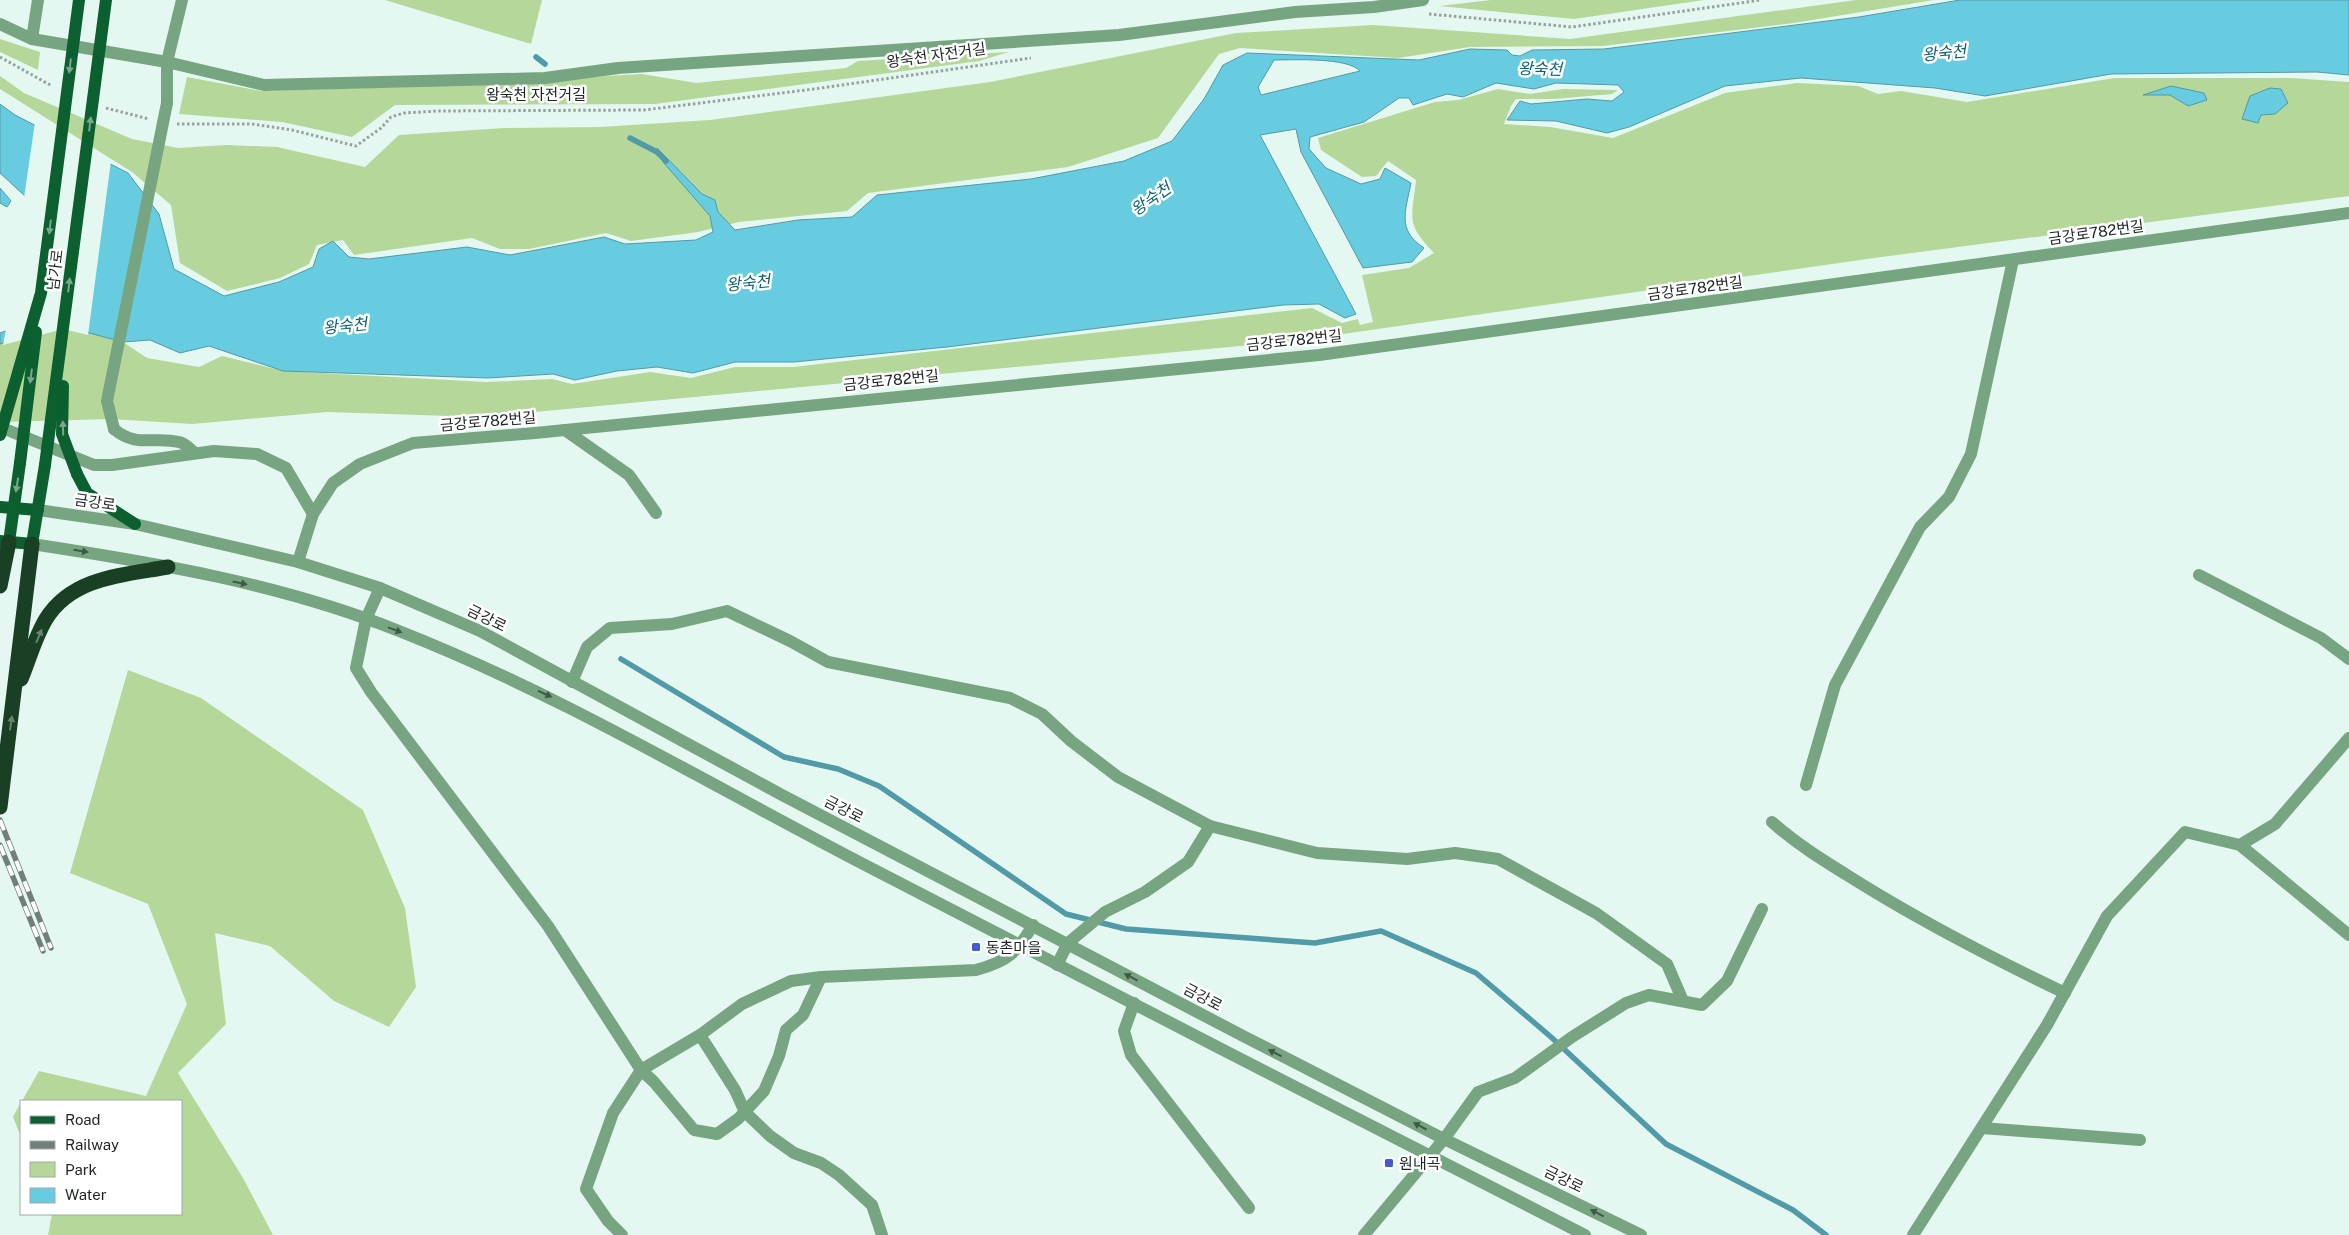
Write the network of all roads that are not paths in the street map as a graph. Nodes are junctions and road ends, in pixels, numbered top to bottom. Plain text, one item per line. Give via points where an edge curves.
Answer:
1 (38, 0) edge
2 (79, 0) edge
3 (106, 0) edge
4 (182, 0) edge
5 (1423, 0) edge
6 (0, 24) edge
7 (32, 39) junction
8 (167, 62) junction
9 (2349, 213) edge
10 (2013, 260) junction
11 (41, 293) junction
12 (63, 333) junction
13 (0, 427) edge
14 (565, 430) junction
15 (0, 435) edge
16 (196, 453) junction
17 (6, 507) edge
18 (38, 510) junction
19 (656, 513) dead end
20 (314, 514) junction
21 (135, 524) junction
22 (5, 542) edge
23 (32, 544) junction
24 (298, 562) junction
25 (168, 567) junction
26 (2199, 575) dead end
27 (0, 586) edge
28 (380, 588) junction
29 (366, 619) junction
30 (2349, 659) edge
31 (572, 682) junction
32 (14, 697) junction
33 (2349, 738) edge
34 (1806, 785) dead end
35 (0, 806) edge
36 (1772, 822) dead end
37 (1210, 826) junction
38 (2240, 845) junction
39 (1762, 909) dead end
40 (1033, 925) junction
41 (2349, 935) edge
42 (1068, 944) junction
43 (1020, 946) junction
44 (1057, 965) junction
45 (821, 977) junction
46 (2065, 993) junction
47 (1683, 1001) junction
48 (1134, 1003) junction
49 (700, 1035) junction
50 (641, 1070) junction
51 (745, 1112) junction
52 (1982, 1128) junction
53 (1444, 1139) junction
54 (2140, 1140) dead end
55 (1429, 1157) junction
56 (1249, 1208) dead end
57 (622, 1235) edge
58 (882, 1235) edge
59 (1364, 1235) edge
60 (1585, 1235) edge
61 (1641, 1235) edge
62 (1913, 1235) edge

1 - 7 street
2 -> 11 main road, bridge
12 -> 3 main road, 남가로, bridge
4 - 8 street
5 - 8 street via 1139,32 618,68 545,78 264,85
6 - 7 street
7 - 8 street
8 - 16 street, bridge via 167,103 107,401 114,429 124,438 181,442
9 - 10 street, 금강로782번길
10 - 14 street, 금강로782번길 via 1319,355
10 - 34 street via 1971,454 1949,497 1920,527 1835,685
11 - 15 main road, bridge
11 -> 17 main road, 남가로, bridge via 20,463
12 - 18 main road, 남가로, bridge
21 -> 12 main road, bridge via 87,493 77,474 62,434
13 - 16 street via 94,465
14 - 19 street via 629,475
14 - 20 street, 금강로782번길 via 413,443 360,464 333,483
16 - 20 street via 257,454 286,468
17 - 18 main road, 금강로
17 - 22 main road, 남가로
18 - 21 street, 금강로
18 - 23 main road, 남가로
20 - 24 street, 금강로782번길
21 - 24 street, 금강로
22 - 23 main road
22 - 27 highway
23 -> 25 street
23 - 32 highway
24 - 28 street, 금강로
25 -> 29 street via 281,592
32 -> 25 highway via 46,619 72,591 98,579
26 - 30 street via 2321,638
28 - 29 street
28 - 31 street, 금강로 via 480,631
29 -> 43 street via 399,630 552,697
29 - 50 street via 356,668 548,926
31 - 37 street via 588,648 610,628 672,624 727,611 828,662 1010,698 1042,714 1118,778
31 - 40 street, 금강로
35 -> 32 highway
33 - 38 street via 2275,824
36 - 46 street via 1799,845 1900,908 1987,956
37 - 42 street via 1188,862 1145,892 1105,912
37 - 47 street via 1317,853 1407,859 1455,853 1498,859 1596,913 1667,964
38 - 41 street
38 - 46 street via 2185,832 2107,916
39 - 47 street via 1727,981 1702,1006
40 - 42 street, 금강로
40 - 43 street
42 - 44 street
53 -> 42 street, 금강로
43 - 44 street
43 - 45 street via 999,964 976,970
44 - 48 street
45 - 49 street via 790,981 742,1004
45 - 51 street via 802,1014 786,1030 764,1091
46 - 52 street
47 - 53 street via 1649,995 1626,1003 1515,1078 1478,1092
48 - 55 street
48 - 56 street via 1124,1030 1131,1055
49 - 50 street
49 - 51 street
50 - 51 street via 694,1130 717,1134
50 - 57 street via 613,1113 586,1189
51 - 58 street via 794,1153 821,1163 839,1175 872,1205
52 - 54 street
52 - 62 street
53 - 55 street
61 -> 53 street, 금강로
55 - 59 street
55 - 60 street

